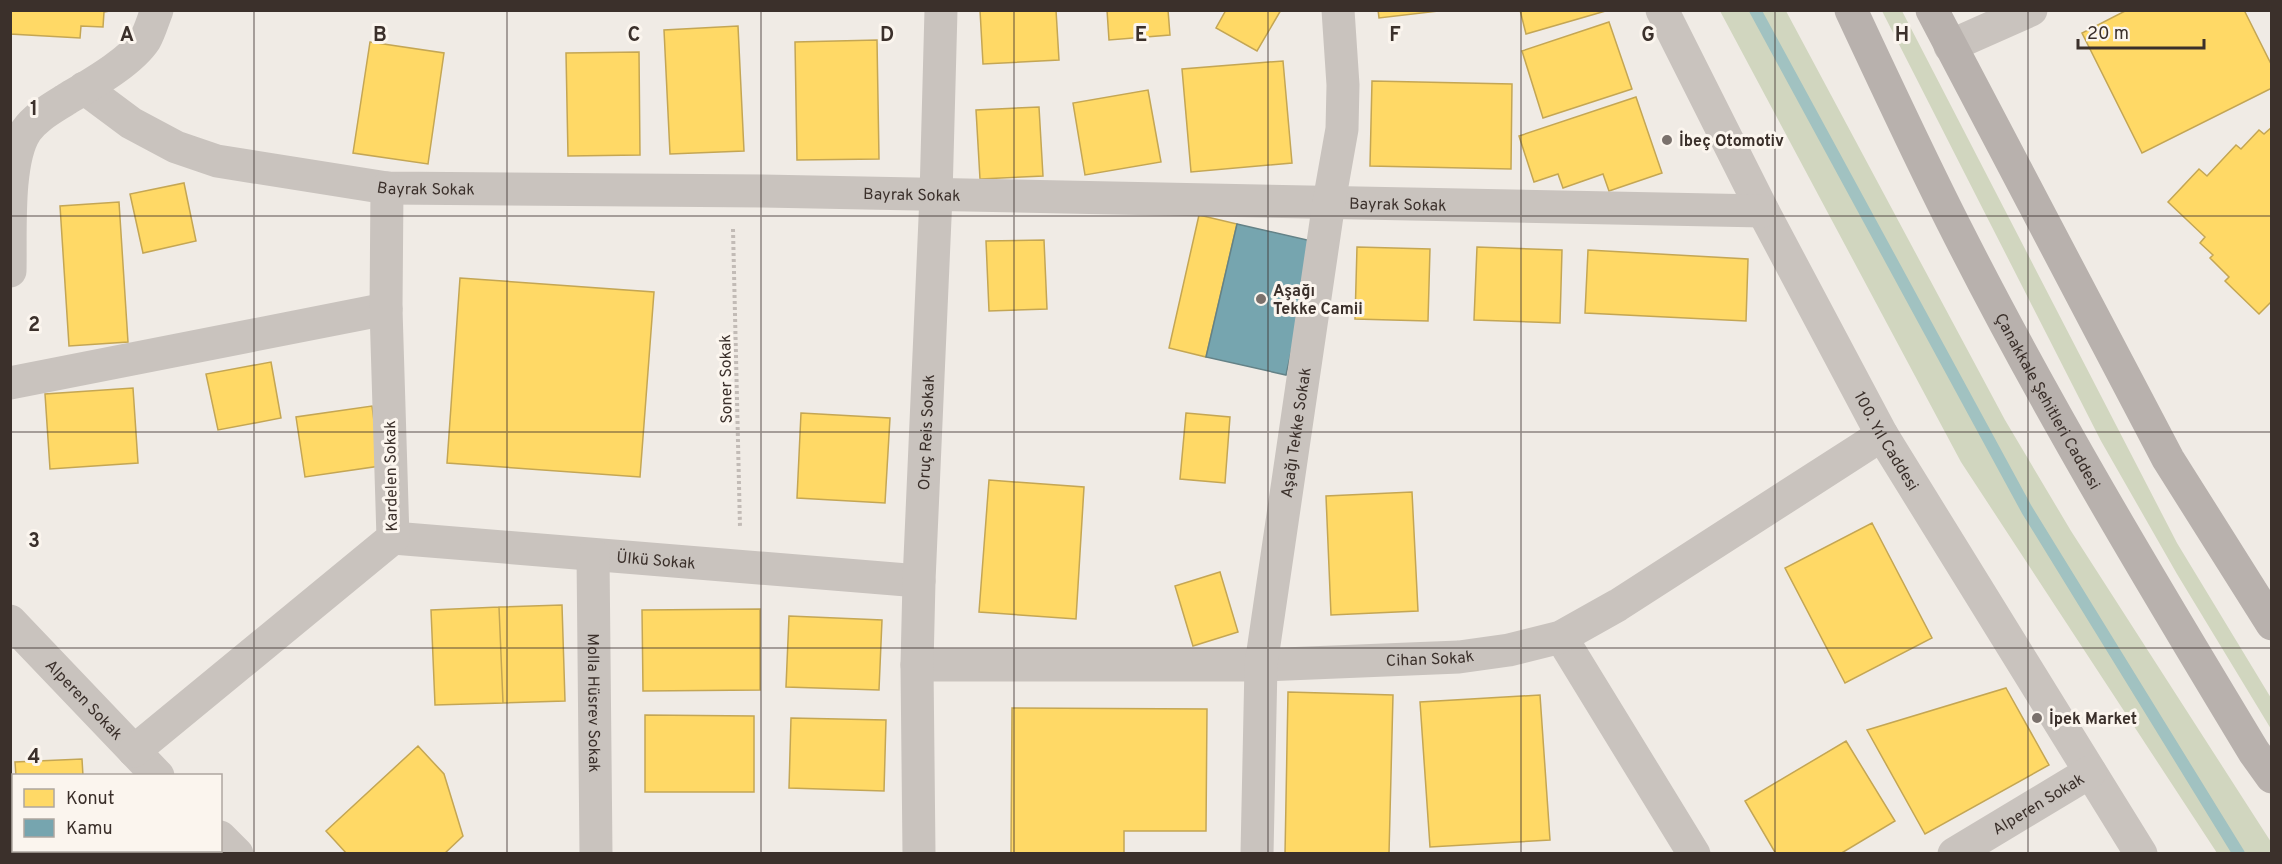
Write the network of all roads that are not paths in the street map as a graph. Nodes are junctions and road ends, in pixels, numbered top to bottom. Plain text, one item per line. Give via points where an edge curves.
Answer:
1 (157, 10) edge
2 (941, 10) edge
3 (1338, 10) edge
4 (1662, 10) edge
5 (1851, 10) edge
6 (1932, 10) edge
7 (2031, 10) edge
8 (1950, 46) junction
9 (84, 88) junction
10 (12, 188) edge
11 (387, 188) junction
12 (936, 196) junction
13 (1329, 202) junction
14 (1763, 211) junction
15 (10, 271) edge
16 (386, 309) junction
17 (10, 383) edge
18 (1882, 435) junction
19 (393, 538) junction
20 (593, 555) junction
21 (919, 581) junction
22 (10, 621) edge
23 (2271, 624) edge
24 (1561, 637) junction
25 (1261, 664) junction
26 (917, 665) junction
27 (134, 751) junction
28 (2090, 772) junction
29 (156, 774) edge
30 (2271, 777) edge
31 (222, 839) edge
32 (237, 854) edge
33 (596, 854) edge
34 (919, 854) edge
35 (1257, 854) edge
36 (1694, 854) edge
37 (1954, 854) edge
38 (2141, 854) edge

1 - 9 street via 144,41 124,61
2 - 12 street, Oruç Reis Sokak
3 - 13 street, Aşağı Tekke Sokak via 1342,129
4 - 14 street, 100. Yıl Caddesi
5 - 30 main road, Çanakkale Şehitleri Caddesi via 1955,228 2060,422
6 - 8 main road
7 - 8 street
8 - 23 main road via 2168,459
9 - 10 street via 38,118 25,133 16,158
9 - 11 street, Bayrak Sokak via 131,123 176,147 217,161
10 - 15 street
11 - 12 street, Bayrak Sokak
11 - 16 street, Kardelen Sokak
12 - 13 street, Bayrak Sokak
12 - 21 street, Oruç Reis Sokak
13 - 14 street, Bayrak Sokak
13 - 25 street, Aşağı Tekke Sokak
14 - 18 street, 100. Yıl Caddesi
16 - 17 street
16 - 19 street, Kardelen Sokak
18 - 24 street, Cihan Sokak via 1618,605
18 - 28 street, 100. Yıl Caddesi
19 - 20 street, Ülkü Sokak
19 - 27 street, Kardelen Sokak
20 - 21 street, Ülkü Sokak
20 - 33 street, Molla Hüsrev Sokak
21 - 26 street, Oruç Reis Sokak
22 - 27 street, Alperen Sokak
24 - 25 street, Cihan Sokak via 1459,657
24 - 36 street
25 - 26 street, Cihan Sokak
25 - 35 street, Aşağı Tekke Sokak
26 - 34 street, Oruç Reis Sokak
27 - 29 street, Alperen Sokak
28 - 37 street, Alperen Sokak
28 - 38 street, 100. Yıl Caddesi
31 - 32 street

